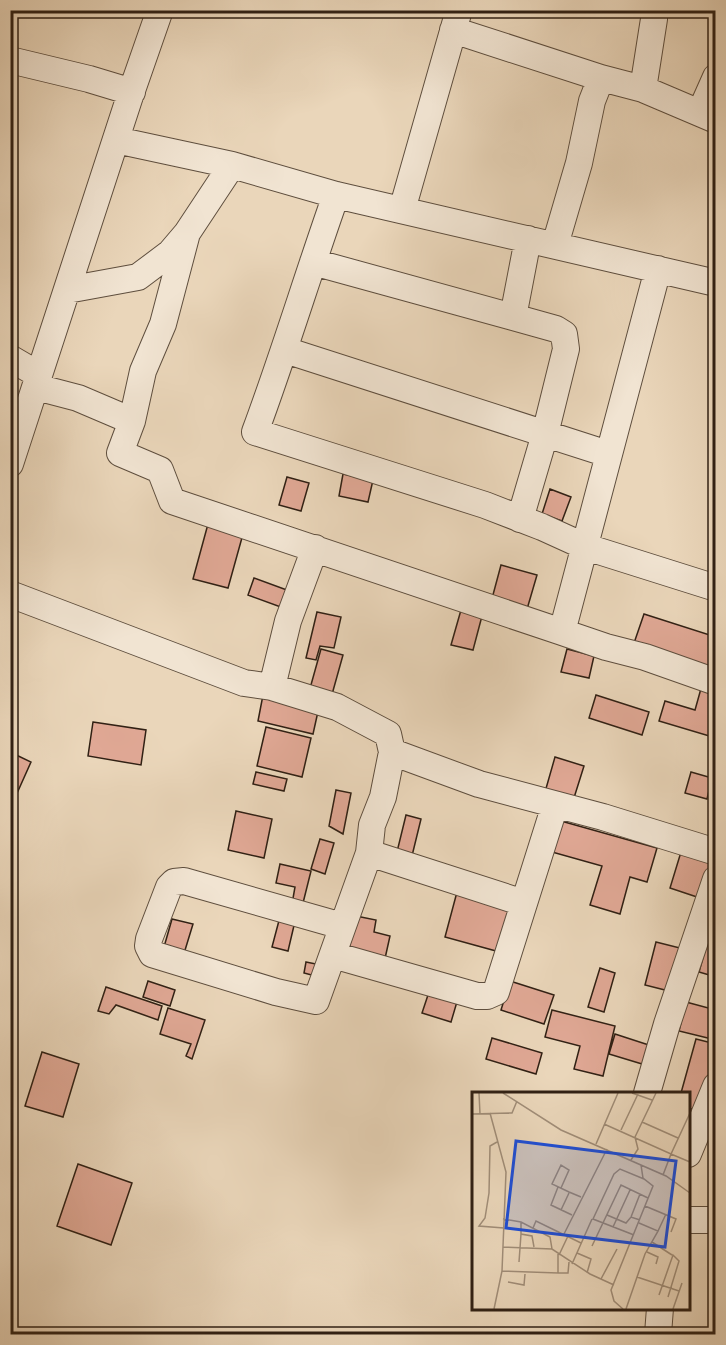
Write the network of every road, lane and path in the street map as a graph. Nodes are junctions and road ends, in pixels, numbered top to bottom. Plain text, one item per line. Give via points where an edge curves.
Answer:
1 (160, 10) edge
2 (654, 19) dead end
3 (456, 20) edge
4 (10, 60) edge
5 (716, 77) edge
6 (601, 78) junction
7 (643, 89) junction
8 (132, 92) junction
9 (708, 116) edge
10 (116, 140) junction
11 (232, 165) junction
12 (336, 195) junction
13 (402, 210) junction
14 (187, 233) junction
15 (528, 239) junction
16 (555, 245) junction
17 (313, 262) junction
18 (658, 269) junction
19 (716, 283) edge
20 (67, 290) junction
21 (513, 317) junction
22 (285, 350) junction
23 (10, 358) edge
24 (38, 381) junction
25 (132, 421) junction
26 (545, 434) junction
27 (608, 454) junction
28 (10, 464) edge
29 (520, 519) junction
30 (315, 548) junction
31 (585, 548) junction
32 (716, 588) edge
33 (10, 594) edge
34 (562, 633) junction
35 (716, 682) edge
36 (272, 687) junction
37 (392, 752) junction
38 (555, 805) junction
39 (716, 852) edge
40 (369, 853) junction
41 (716, 879) edge
42 (525, 903) junction
43 (342, 926) junction
44 (333, 955) junction
45 (716, 1086) edge
46 (647, 1092) edge
47 (695, 1119) edge
48 (690, 1144) edge
49 (690, 1220) edge
50 (716, 1220) edge
51 (660, 1309) edge
52 (658, 1335) edge

1 - 8 street
2 - 7 street
3 - 6 street
3 - 13 street
4 - 8 street
5 - 9 street
6 - 7 street
6 - 16 street
7 - 9 street
8 - 10 street
10 - 11 street
10 - 20 street
11 - 12 street
11 - 14 street
12 - 13 street
12 - 17 street
13 - 15 street
14 - 20 street via 170,253 138,277
14 - 25 street via 163,324 143,371
15 - 16 street
15 - 21 street
16 - 18 street
17 - 21 street
17 - 22 street
18 - 19 street
18 - 27 street
20 - 24 street
21 - 26 street via 564,334 566,349
22 - 26 street
22 - 29 street via 255,432
23 - 24 street
24 - 25 street
24 - 28 street
25 - 30 street via 120,453 160,470 172,501
26 - 27 street
26 - 29 street
27 - 31 street
29 - 31 street
30 - 34 street
30 - 36 street via 288,621
31 - 32 street
31 - 34 street
33 - 36 street via 244,683
34 - 35 street
36 - 37 street via 337,707 388,734
37 - 38 street via 479,784
37 - 40 street via 383,797 372,825
38 - 39 street
38 - 42 street
40 - 42 street
40 - 43 street
41 - 46 street
42 - 44 street via 496,992 487,996
43 - 44 street
43 - 44 street via 184,881 174,882 148,946 152,954 316,1001
45 - 47 street
47 - 48 street
49 - 50 street
51 - 52 street

